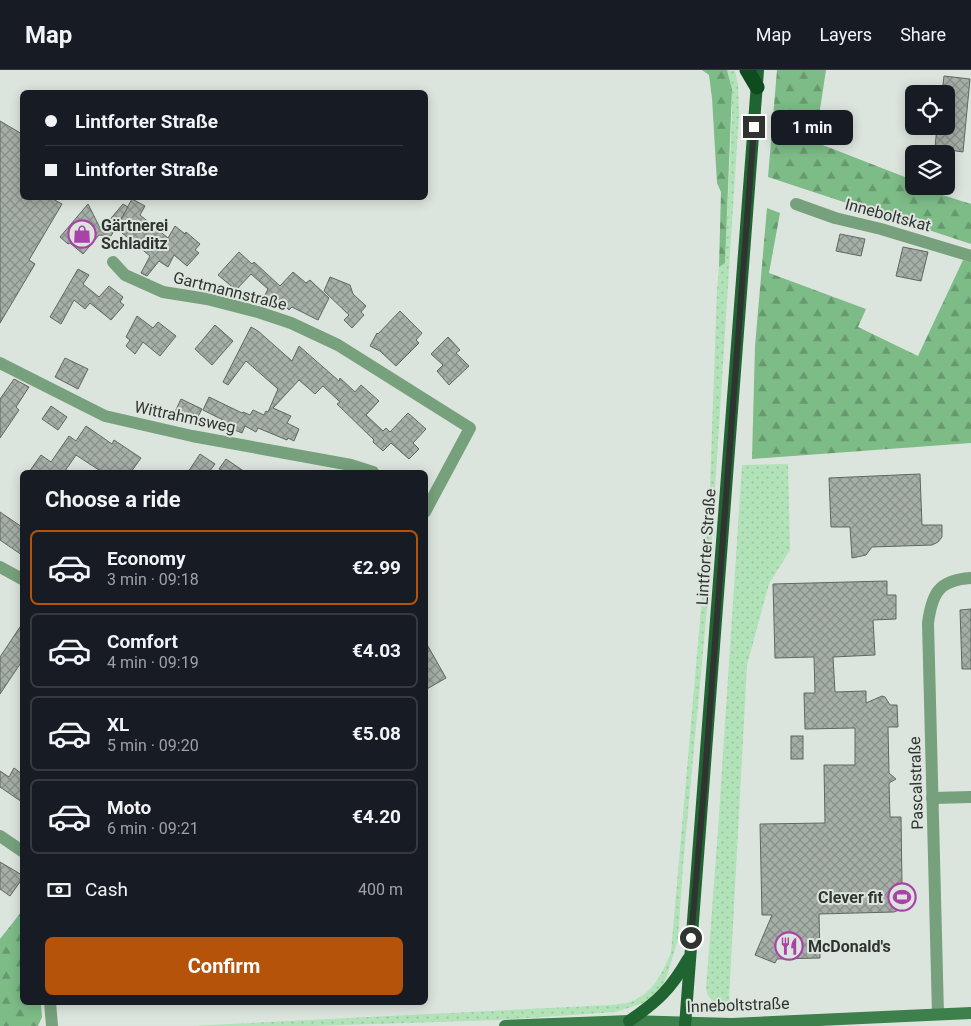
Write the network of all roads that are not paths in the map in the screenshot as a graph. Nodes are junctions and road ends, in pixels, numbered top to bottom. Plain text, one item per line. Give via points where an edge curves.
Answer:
1 (746, 70) edge
2 (758, 70) edge
3 (757, 87) junction
4 (796, 204) dead end
5 (971, 256) edge
6 (113, 262) dead end
7 (0, 363) edge
8 (368, 470) edge
9 (428, 504) edge
10 (0, 567) edge
11 (20, 578) edge
12 (971, 578) edge
13 (971, 797) edge
14 (932, 798) junction
15 (0, 836) edge
16 (20, 850) edge
17 (690, 957) junction
18 (50, 1005) edge
19 (971, 1013) edge
20 (938, 1014) junction
21 (629, 1021) junction
22 (685, 1024) edge
23 (52, 1026) edge
24 (505, 1026) edge

1 - 3 highway
2 - 3 main road, Lintforter Straße
3 - 17 main road, Lintforter Straße
4 - 5 street, Inneboltskat
6 - 9 street, Gartmannstraße via 125,275 163,292 207,299 291,323 338,345 470,428
7 - 8 street, Wittrahmsweg via 105,416 192,436 351,464
10 - 11 street
12 - 14 street, Pascalstraße via 947,583 936,591 930,607
13 - 14 street
14 - 20 street, Pascalstraße
15 - 16 street
17 - 21 main road via 663,995
17 - 22 main road, Lintforter Straße
18 - 23 street
19 - 20 street, Inneboltstraße
20 - 22 street, Inneboltstraße
21 - 22 street, Inneboltstraße
21 - 24 street, Inneboltstraße

